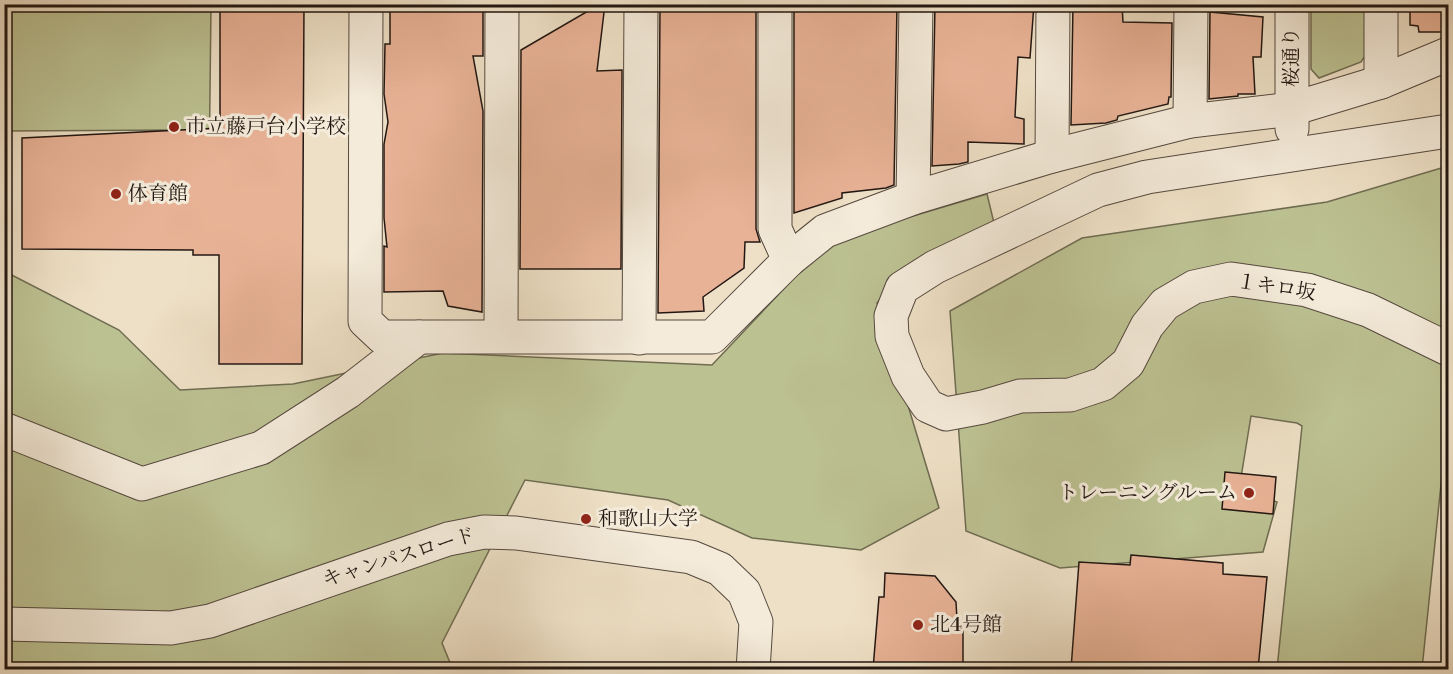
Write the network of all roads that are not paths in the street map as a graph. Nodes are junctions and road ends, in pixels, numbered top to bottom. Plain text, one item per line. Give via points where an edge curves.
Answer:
1 (366, 4) edge
2 (502, 4) edge
3 (640, 4) edge
4 (775, 4) edge
5 (916, 4) edge
6 (1053, 4) edge
7 (1191, 4) edge
8 (1292, 4) edge
9 (1381, 4) edge
10 (1449, 54) edge
11 (1381, 82) junction
12 (1292, 109) junction
13 (1190, 121) junction
14 (1449, 131) edge
15 (1052, 156) junction
16 (1294, 156) junction
17 (913, 198) junction
18 (789, 260) junction
19 (501, 336) junction
20 (419, 337) junction
21 (639, 338) junction
22 (1449, 349) edge
23 (4, 429) edge
24 (4, 624) edge
25 (753, 669) edge

1 - 20 street via 365,321 382,337
2 - 19 street
3 - 21 street
4 - 18 street via 775,230
5 - 17 street
6 - 15 street
7 - 13 street
8 - 12 street, 桜通り
9 - 11 street
10 - 11 street
11 - 12 street
12 - 13 street
12 - 16 street, 桜通り
13 - 15 street
14 - 16 street, １キロ坂
15 - 17 street
16 - 22 street, １キロ坂 via 1148,177 1098,190 935,267 902,288 891,316 892,336 908,376 928,406 946,414 1020,396 1070,394 1103,384 1128,363 1147,326 1165,304 1194,287 1231,279 1307,290 1368,310
17 - 18 street via 825,231
18 - 21 street via 712,337
19 - 20 street
19 - 21 street
20 - 23 street via 348,392 261,448 142,484
24 - 25 street, キャンパスロード via 171,628 210,621 448,539 484,532 516,533 691,556 720,569 744,592 756,622

